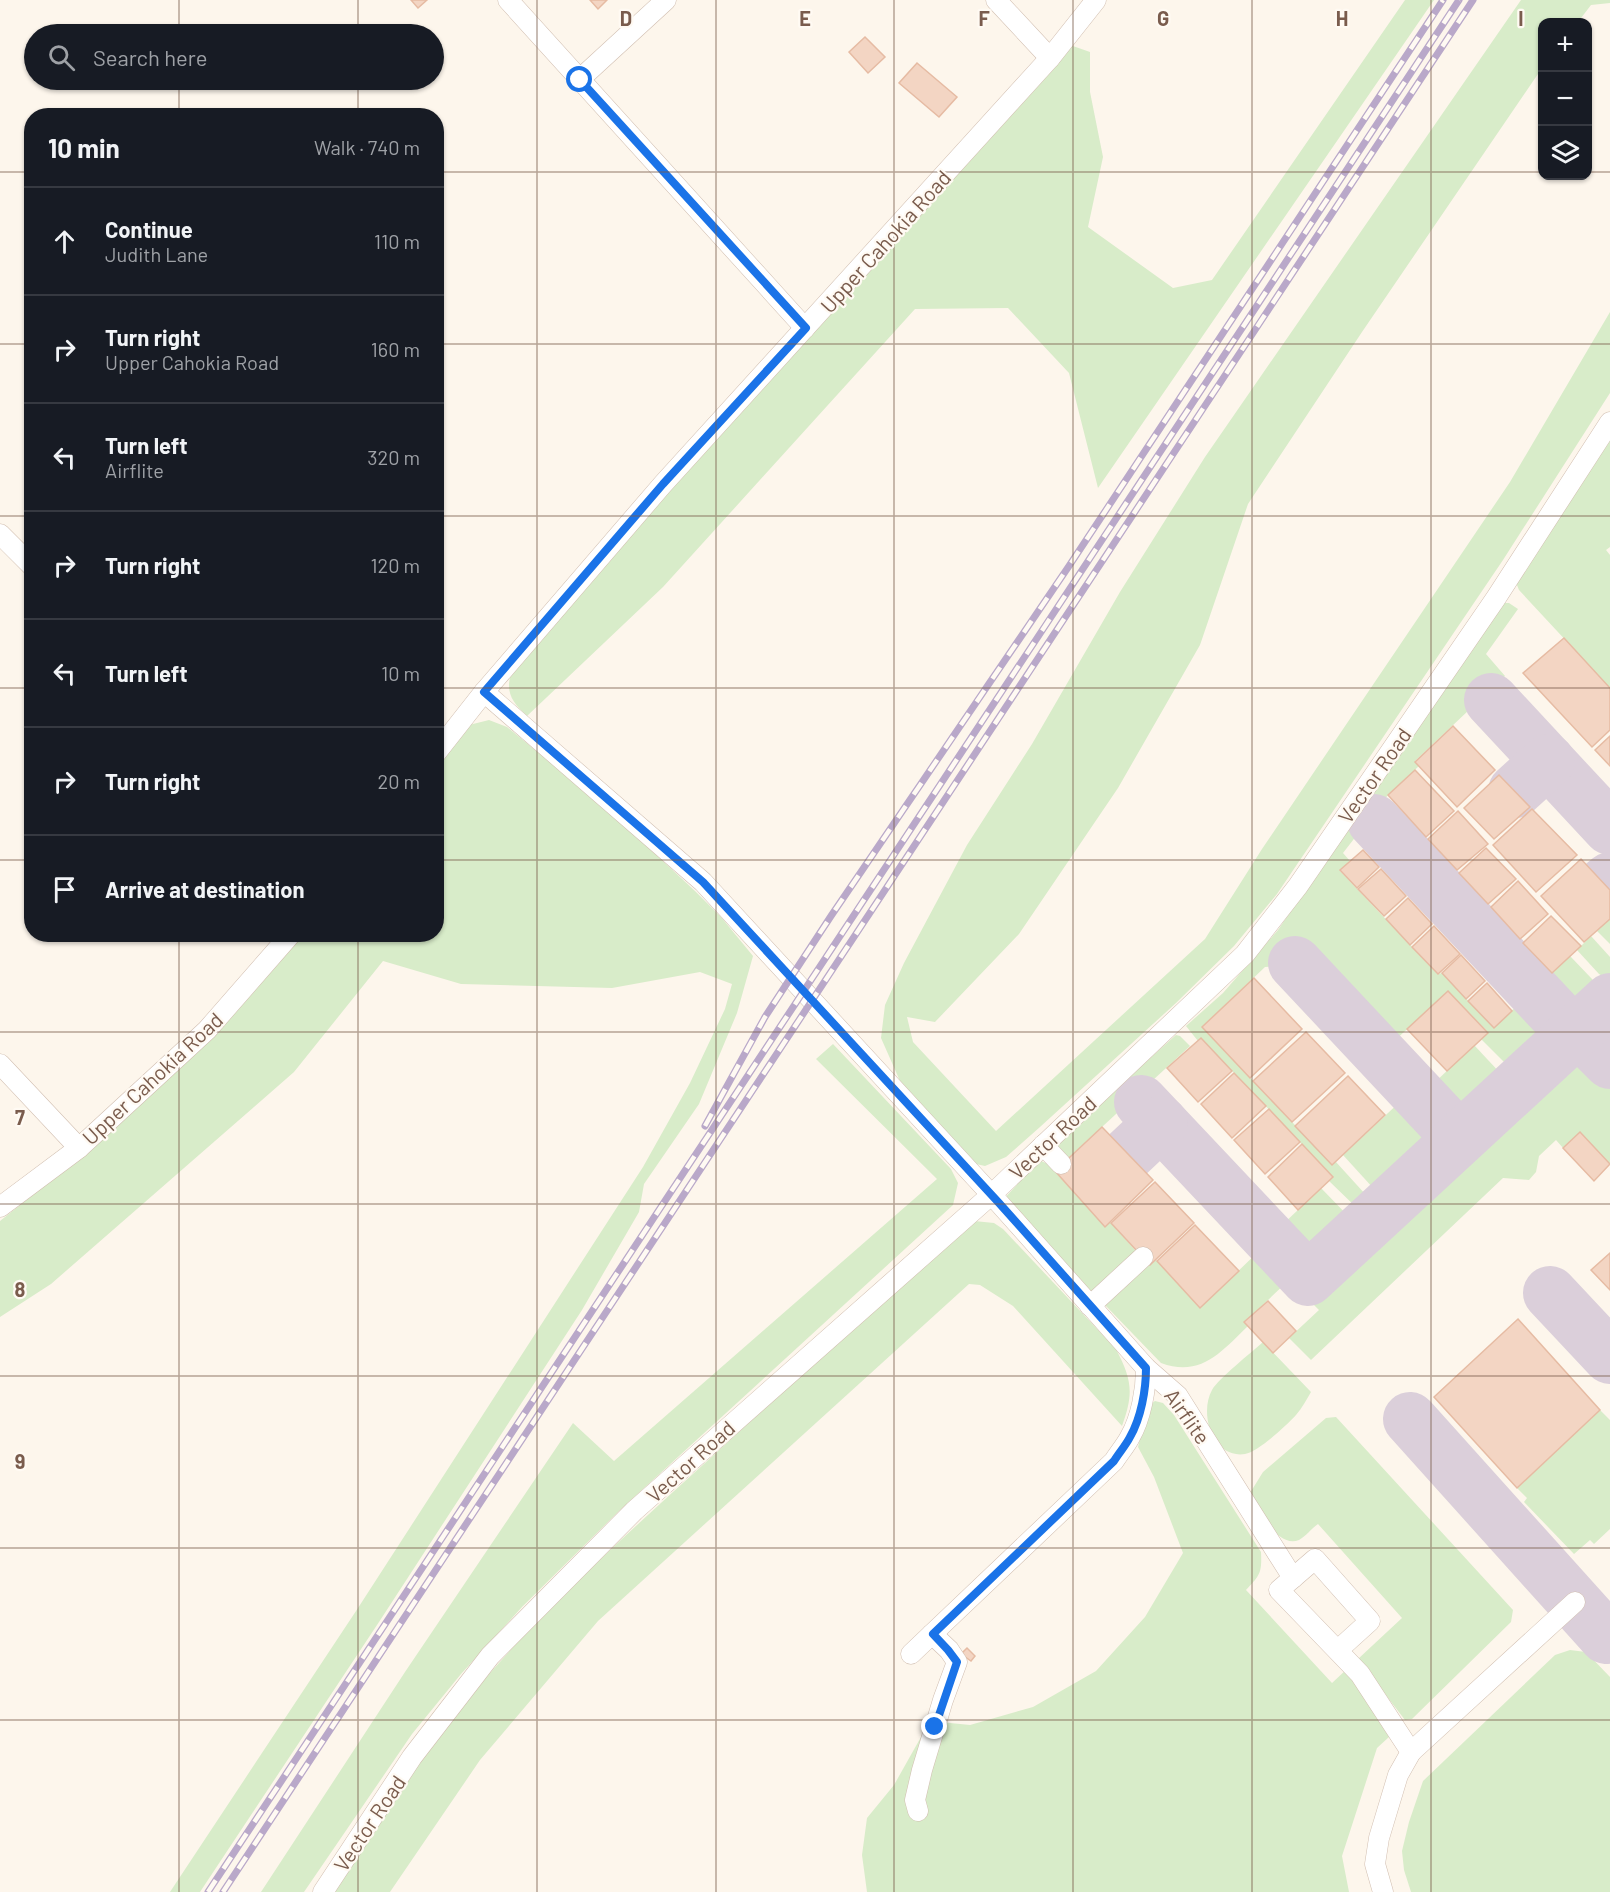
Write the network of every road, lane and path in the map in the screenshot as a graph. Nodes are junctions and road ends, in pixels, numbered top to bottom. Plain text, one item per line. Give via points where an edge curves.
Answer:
1 (508, 0) edge
2 (666, 0) edge
3 (996, 0) edge
4 (1096, 0) edge
5 (1050, 58) junction
6 (580, 80) junction
7 (806, 328) junction
8 (1610, 422) edge
9 (0, 534) edge
10 (24, 558) edge
11 (484, 692) junction
12 (444, 743) edge
13 (284, 942) edge
14 (0, 1064) edge
15 (1043, 1145) junction
16 (79, 1148) junction
17 (1061, 1164) dead end
18 (991, 1195) junction
19 (0, 1207) edge
20 (1143, 1257) dead end
21 (1090, 1306) junction
22 (1146, 1368) junction
23 (1293, 1578) junction
24 (1575, 1602) dead end
25 (933, 1634) junction
26 (1338, 1650) junction
27 (911, 1654) dead end
28 (1411, 1752) junction
29 (918, 1811) dead end
30 (323, 1892) edge
31 (1383, 1892) edge

1 - 6 street
2 - 6 street
3 - 5 street
4 - 5 street, Upper Cahokia Road
5 - 7 street, Upper Cahokia Road
6 - 7 street
7 - 11 street, Upper Cahokia Road via 663,484
8 - 15 street, Vector Road via 1489,608 1298,886 1245,954
9 - 10 street
11 - 12 street, Upper Cahokia Road
11 - 18 street, Airflite via 703,882
13 - 16 street, Upper Cahokia Road via 207,1030
14 - 16 street
15 - 17 street
15 - 18 street, Vector Road
16 - 19 street, Upper Cahokia Road
18 - 21 street, Airflite
18 - 30 street, Vector Road via 634,1511 490,1656 412,1757
20 - 21 street
21 - 22 street, Airflite
22 - 23 street, Airflite via 1178,1396
22 - 25 street via 1137,1420 1114,1461
23 - 26 street via 1279,1590
23 - 26 street via 1315,1559 1370,1621
24 - 28 street
25 - 27 street
25 - 29 street via 957,1662 922,1770 915,1800
26 - 28 street via 1360,1674
28 - 31 street via 1398,1775 1379,1838 1375,1864

